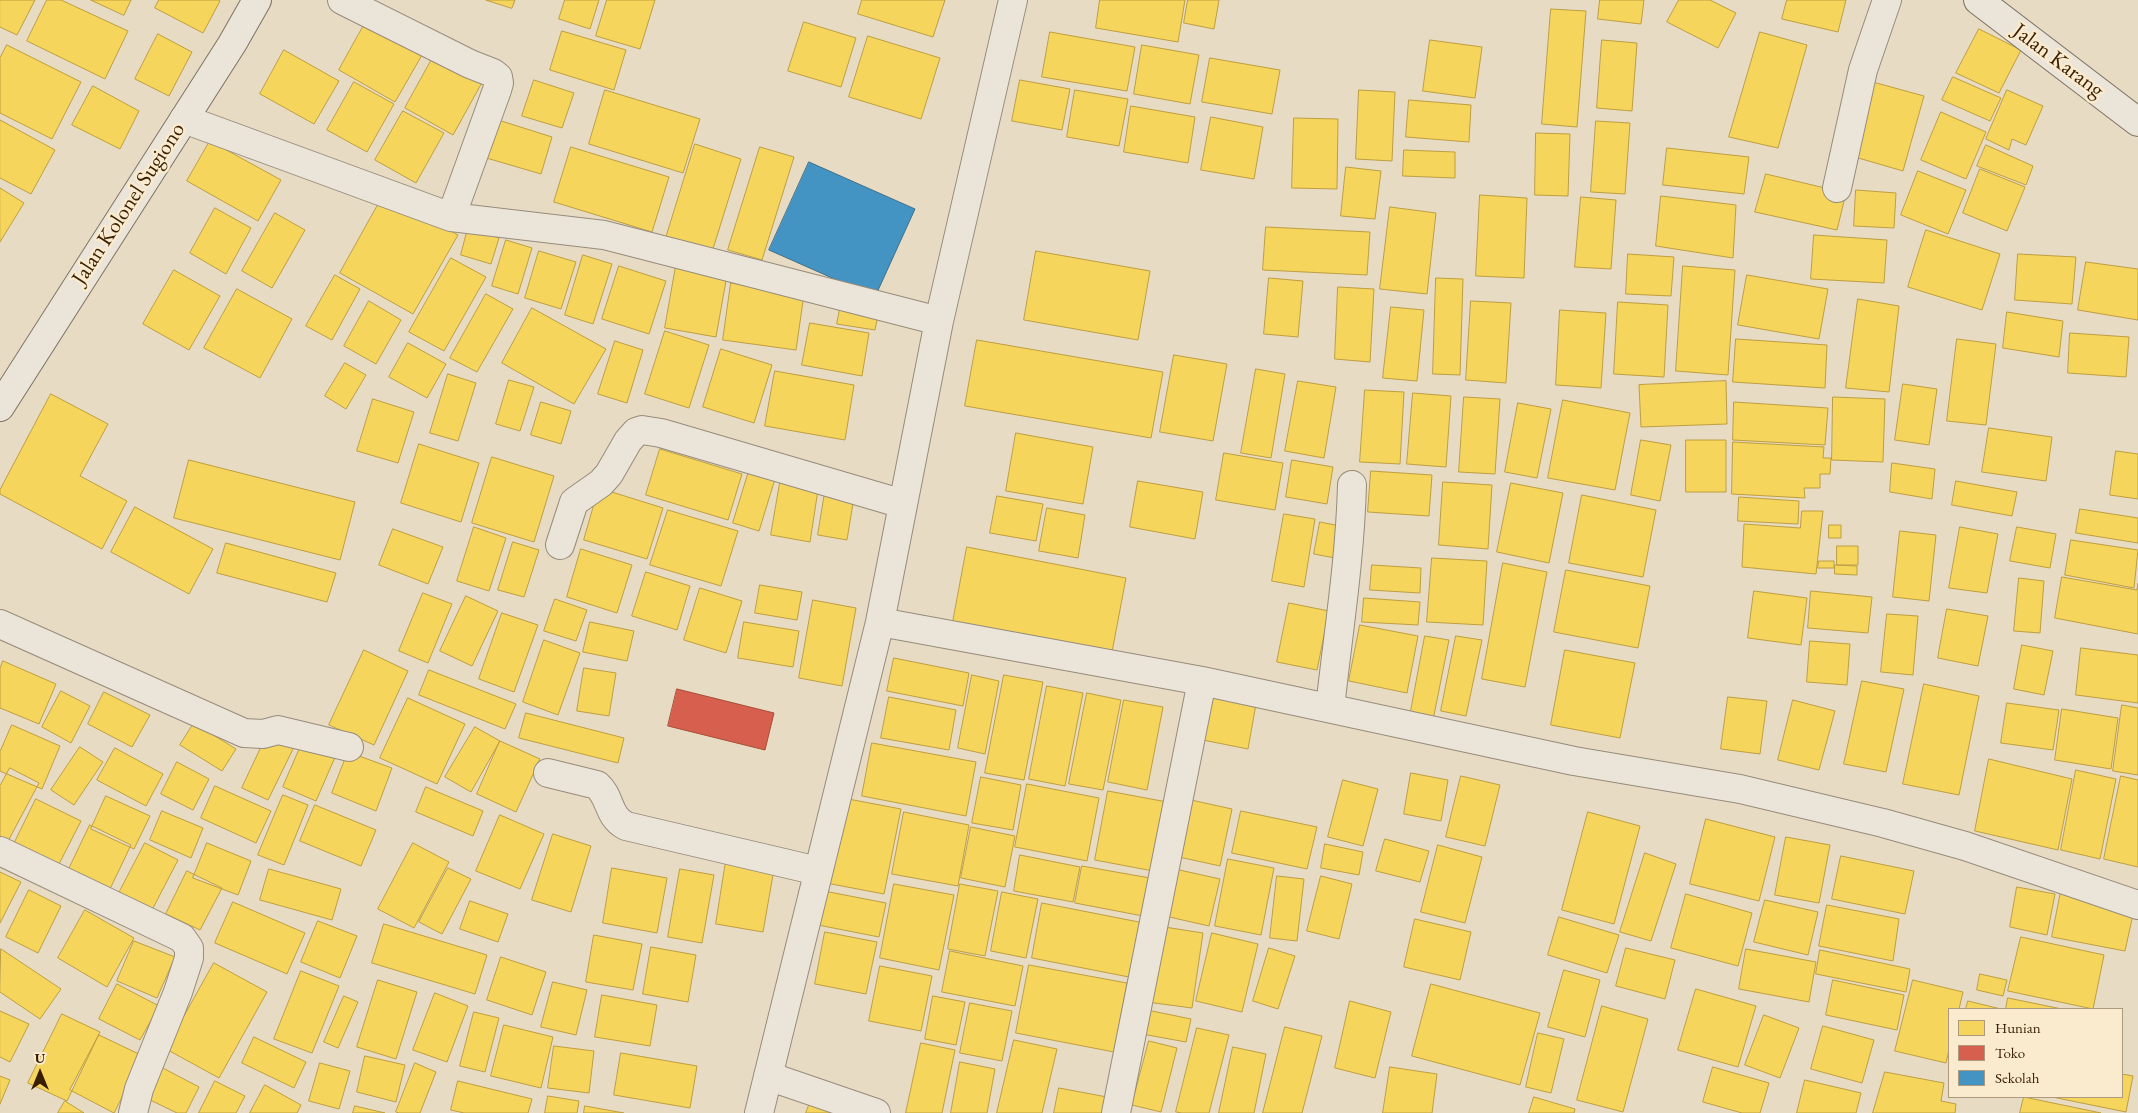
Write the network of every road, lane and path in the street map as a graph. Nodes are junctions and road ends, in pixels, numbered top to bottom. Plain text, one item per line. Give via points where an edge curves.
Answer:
1 (342, 0) edge
2 (1013, 0) edge
3 (1887, 0) edge
4 (1978, 0) edge
5 (253, 1) edge
6 (184, 119) junction
7 (2138, 122) edge
8 (1837, 188) dead end
9 (450, 217) junction
10 (939, 321) junction
11 (0, 407) edge
12 (1352, 485) dead end
13 (903, 504) junction
14 (560, 545) dead end
15 (880, 622) junction
16 (0, 624) edge
17 (1202, 680) junction
18 (1330, 708) junction
19 (349, 747) dead end
20 (548, 773) dead end
21 (0, 851) edge
22 (818, 871) junction
23 (2138, 905) edge
24 (768, 1076) junction
25 (133, 1113) edge
26 (759, 1113) edge
27 (876, 1113) edge
28 (1116, 1113) edge

1 - 9 street via 498,77 497,90
2 - 10 street
3 - 8 street via 1863,70
4 - 7 street, Jalan Karang
5 - 6 street, Jalan Kolonel Sugiono via 232,44
6 - 9 street
6 - 11 street, Jalan Kolonel Sugiono
9 - 10 street via 604,235
10 - 13 street
12 - 18 street via 1349,561
13 - 14 street via 642,430 628,441 601,483 574,502
13 - 15 street
15 - 17 street
15 - 22 street
16 - 19 street via 244,733 263,734 278,730
17 - 18 street
17 - 28 street
18 - 23 street via 1574,761 1740,789 1873,821 1965,846
20 - 22 street via 597,785 615,818 626,826
21 - 25 street via 182,938 189,948 178,992
22 - 24 street
24 - 26 street
24 - 27 street

